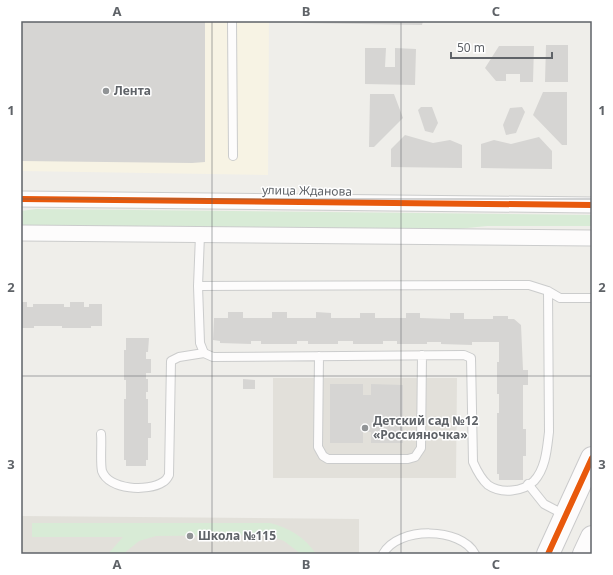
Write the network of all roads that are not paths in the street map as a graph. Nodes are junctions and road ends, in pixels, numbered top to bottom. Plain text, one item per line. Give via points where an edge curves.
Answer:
1 (232, 21) edge
2 (233, 156) dead end
3 (21, 199) edge
4 (592, 205) edge
5 (21, 233) edge
6 (200, 235) junction
7 (592, 238) edge
8 (198, 286) junction
9 (548, 291) junction
10 (592, 298) edge
11 (204, 353) junction
12 (422, 355) junction
13 (319, 356) junction
14 (102, 434) dead end
15 (592, 458) edge
16 (528, 484) junction
17 (567, 516) junction
18 (592, 537) edge
19 (383, 554) edge
20 (476, 554) edge
21 (548, 554) edge
22 (584, 554) edge

1 - 2 lane
3 - 4 street, улица Жданова
5 - 6 street
6 - 7 street
6 - 8 lane
8 - 9 lane via 529,285
8 - 11 lane via 200,343
9 - 10 lane via 560,298
9 - 16 lane via 549,432 542,467 534,481
11 - 13 lane via 213,357
11 - 14 lane via 179,357 171,361 169,475 164,482 149,487 120,487 110,482 102,471
12 - 13 lane
12 - 13 lane via 421,448 415,457 408,459 328,459 323,456 318,447
12 - 16 lane via 464,355 471,358 473,462 478,474 489,486 504,490 518,490
15 - 17 street
16 - 17 lane via 544,504
17 - 21 street
18 - 22 street
19 - 20 lane via 401,538 414,534 436,534 459,539

